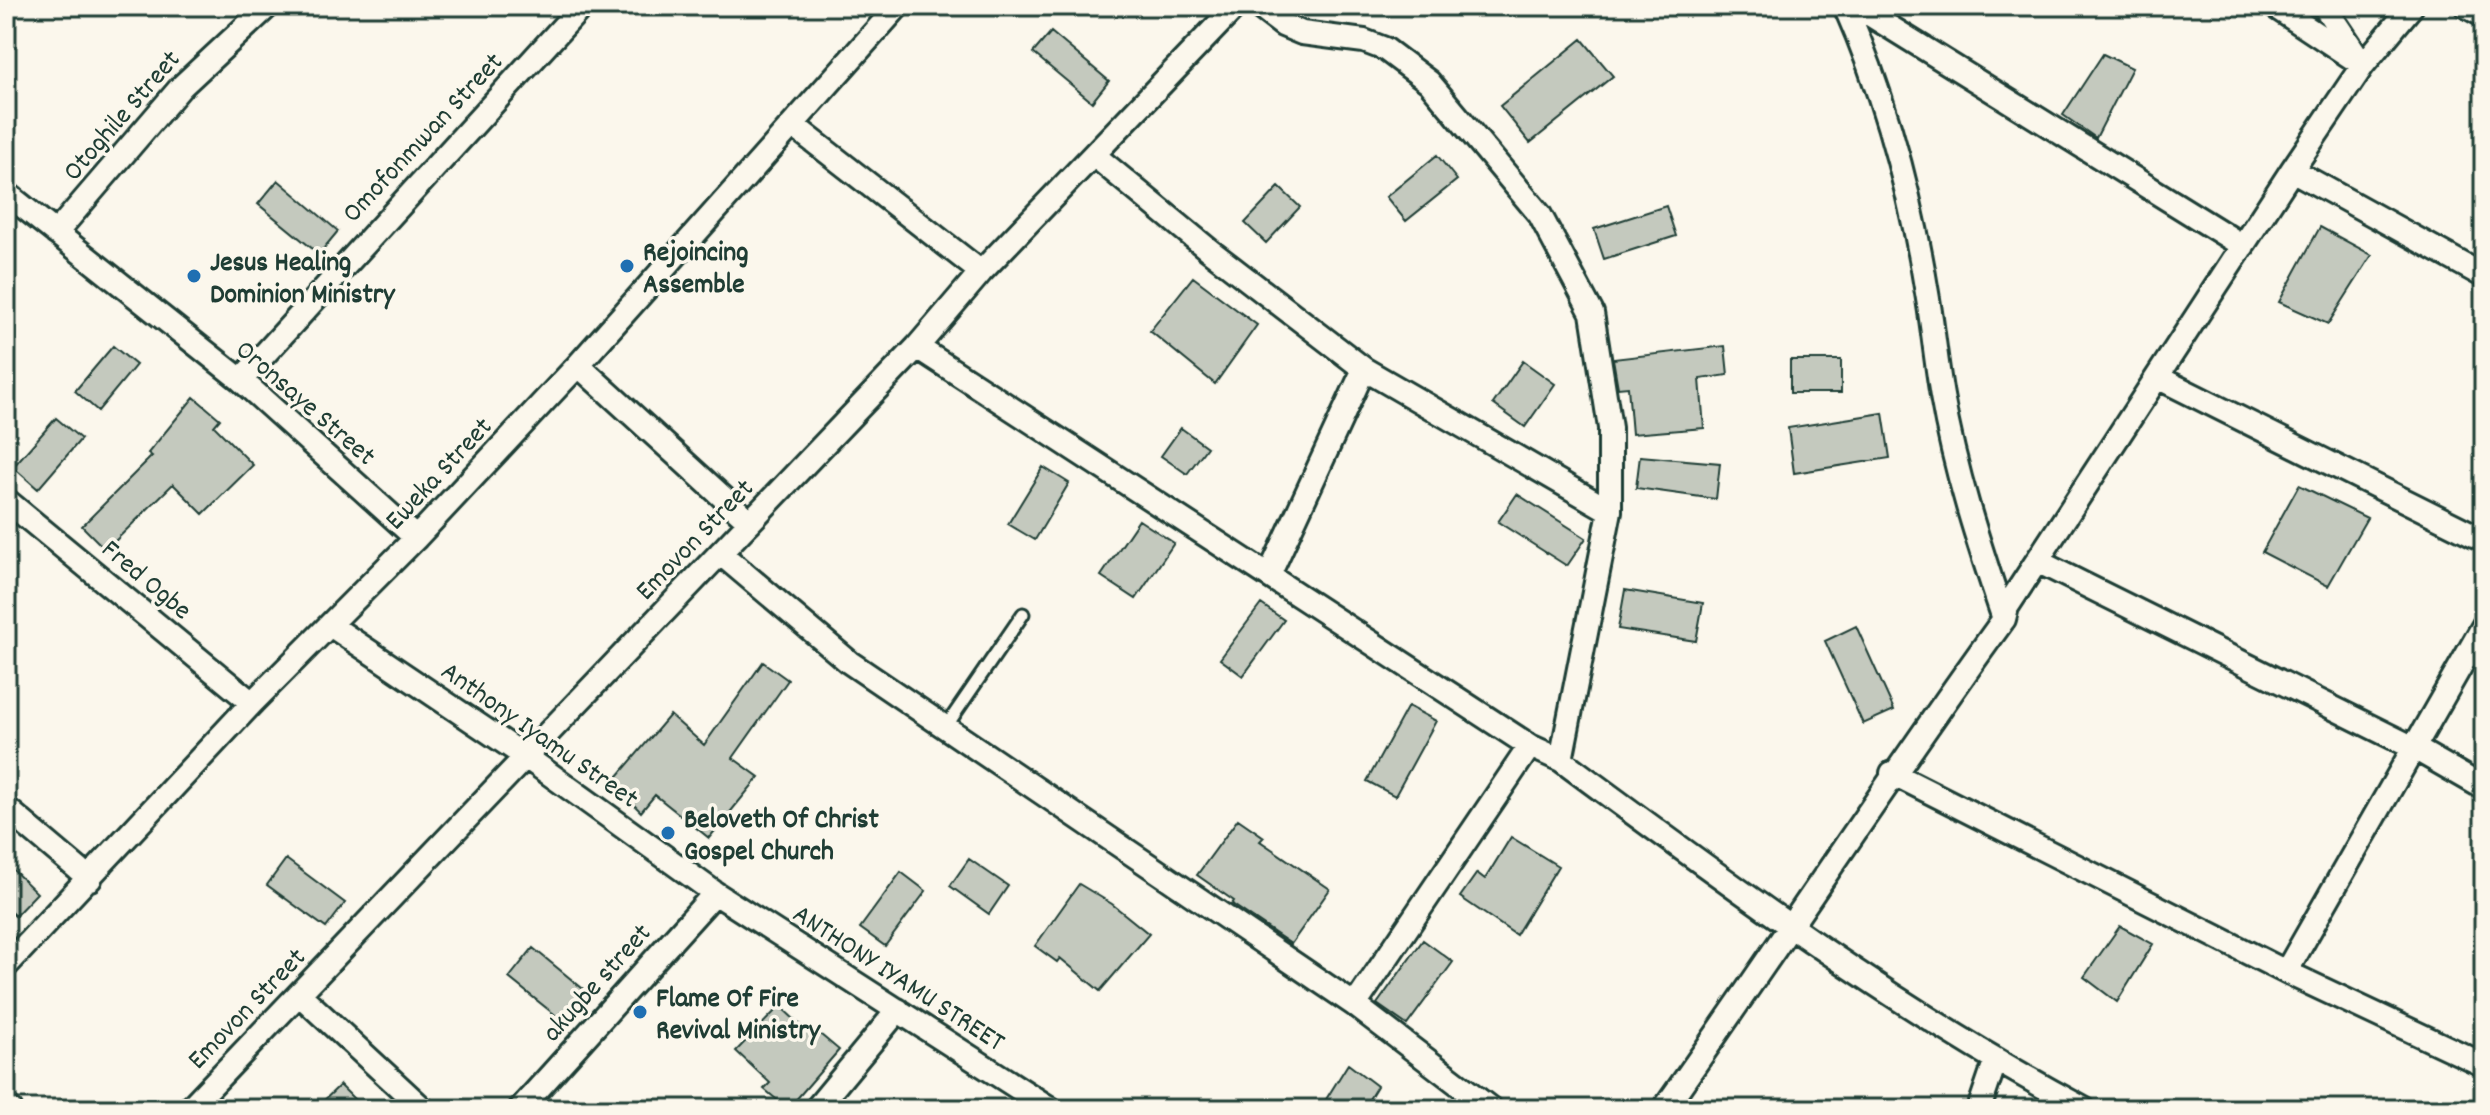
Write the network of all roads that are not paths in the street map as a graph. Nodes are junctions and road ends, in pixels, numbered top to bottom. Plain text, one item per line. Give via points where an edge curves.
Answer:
1 (268, 6) edge
2 (582, 6) edge
3 (898, 6) edge
4 (1236, 6) edge
5 (1258, 6) edge
6 (1845, 6) edge
7 (1856, 6) edge
8 (2274, 6) edge
9 (2324, 6) edge
10 (2412, 6) edge
11 (2466, 6) edge
12 (2484, 16) edge
13 (2363, 65) junction
14 (794, 126) junction
15 (1095, 156) junction
16 (2292, 170) junction
17 (6, 193) edge
18 (56, 233) junction
19 (2243, 246) junction
20 (981, 272) junction
21 (2484, 276) edge
22 (917, 347) junction
23 (578, 365) junction
24 (1364, 369) junction
25 (2157, 377) junction
26 (241, 380) junction
27 (6, 500) edge
28 (1610, 511) junction
29 (750, 522) junction
30 (416, 538) junction
31 (2484, 540) edge
32 (720, 553) junction
33 (2037, 561) junction
34 (1270, 573) junction
35 (1023, 614) dead end
36 (2004, 619) junction
37 (330, 625) junction
38 (2484, 625) edge
39 (252, 703) junction
40 (944, 728) junction
41 (1530, 746) junction
42 (2416, 749) junction
43 (526, 757) junction
44 (1561, 760) junction
45 (1892, 773) junction
46 (2484, 788) edge
47 (6, 808) edge
48 (90, 879) junction
49 (715, 893) junction
50 (1791, 930) junction
51 (6, 966) edge
52 (2286, 972) junction
53 (299, 994) junction
54 (1355, 1005) junction
55 (898, 1010) junction
56 (1995, 1062) junction
57 (2484, 1065) edge
58 (189, 1109) edge
59 (423, 1109) edge
60 (520, 1109) edge
61 (816, 1109) edge
62 (1051, 1109) edge
63 (1491, 1109) edge
64 (1664, 1109) edge
65 (1979, 1109) edge
66 (2084, 1109) edge

1 - 18 street, Otoghile Street via 181,87
2 - 26 street, Omofonmwan Street
3 - 14 street, Eweka Street
4 - 15 street, Emovon Street
5 - 28 street via 1302,33 1385,49 1429,82 1540,215 1592,313 1610,428
6 - 36 street via 1870,63 1905,181 1968,514
7 - 19 street
8 - 13 street
9 - 13 street
10 - 13 street
11 - 12 street
13 - 16 street
14 - 20 street
14 - 23 street, Eweka Street
15 - 20 street, Emovon Street
15 - 24 street
16 - 19 street
16 - 21 street
17 - 18 street, Oronsaye Street
18 - 26 street, Oronsaye Street
19 - 25 street
20 - 22 street, Emovon Street
22 - 29 street, Emovon Street
22 - 34 street
23 - 29 street
23 - 30 street, Eweka Street
24 - 28 street
24 - 34 street
25 - 31 street
25 - 33 street
26 - 30 street, Oronsaye Street
27 - 39 street, Fred Ogbe
28 - 44 street
29 - 32 street, Emovon Street
30 - 37 street, Eweka Street
32 - 40 street via 849,662
32 - 43 street, Emovon Street
33 - 36 street
33 - 42 street
34 - 41 street
35 - 40 lane
36 - 45 street
37 - 39 street, Eweka Street
37 - 43 street, Anthony Iyamu Street
38 - 42 street
39 - 48 street, Eweka Street
40 - 54 street
41 - 44 street
41 - 54 street
42 - 46 street
42 - 52 street
43 - 49 street, Anthony Iyamu Street
43 - 53 street, Emovon Street
44 - 50 street
45 - 50 street
45 - 52 street
47 - 48 street
48 - 51 street, Eweka Street
49 - 55 street, ANTHONY IYAMU STREET
49 - 60 street, akugbe street
50 - 56 street
50 - 64 street
52 - 57 street
53 - 58 street, Emovon Street
53 - 59 street
54 - 63 street
55 - 61 street
55 - 62 street, ANTHONY IYAMU STREET
56 - 65 street
56 - 66 street

